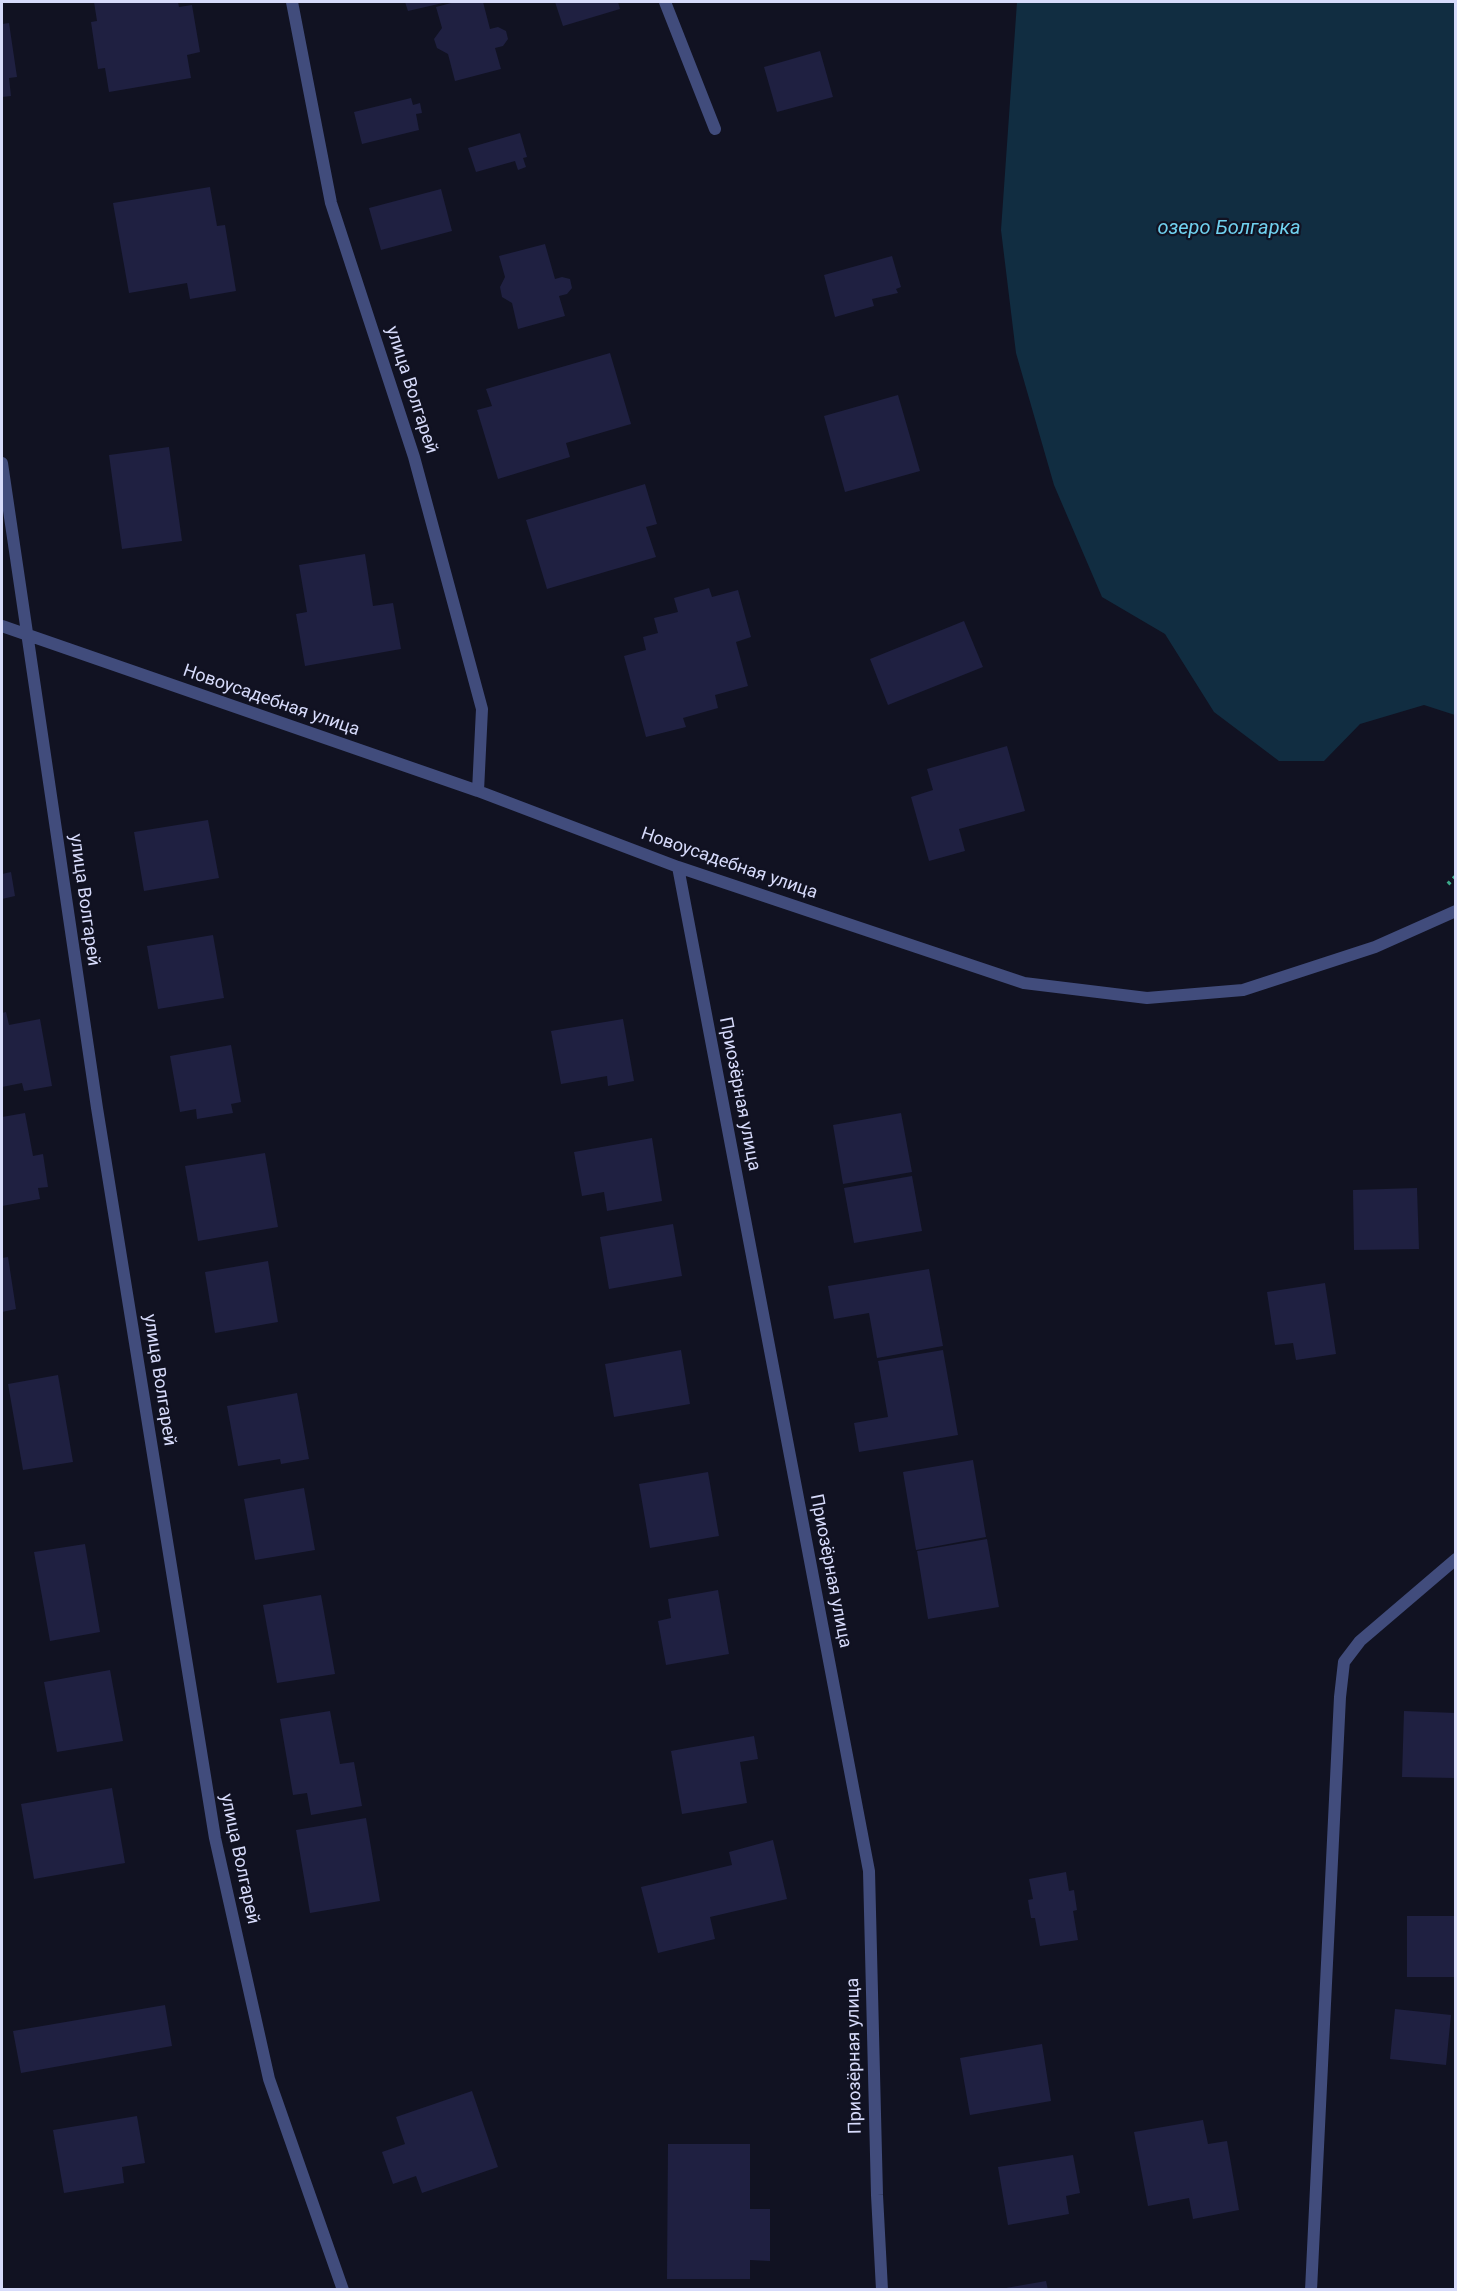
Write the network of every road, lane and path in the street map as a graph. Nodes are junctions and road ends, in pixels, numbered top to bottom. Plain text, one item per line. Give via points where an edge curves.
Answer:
1 (292, 2) edge
2 (665, 2) edge
3 (715, 129) dead end
4 (2, 463) edge
5 (2, 626) edge
6 (26, 635) junction
7 (478, 791) junction
8 (678, 867) junction
9 (1455, 911) edge
10 (1455, 1559) edge
11 (343, 2289) edge
12 (882, 2289) edge
13 (1311, 2289) edge

1 - 7 street, улица Волгарей via 331,202 414,457 482,709
2 - 3 street
4 - 6 street, улица Волгарей
5 - 6 street, Новоусадебная улица
6 - 7 street, Новоусадебная улица
6 - 11 street, улица Волгарей via 99,1120 215,1838 269,2079
7 - 8 street, Новоусадебная улица
8 - 9 street, Новоусадебная улица via 1024,983 1147,998 1244,990 1375,947
8 - 12 street, Приозёрная улица via 868,1871
10 - 13 street via 1360,1641 1344,1662

